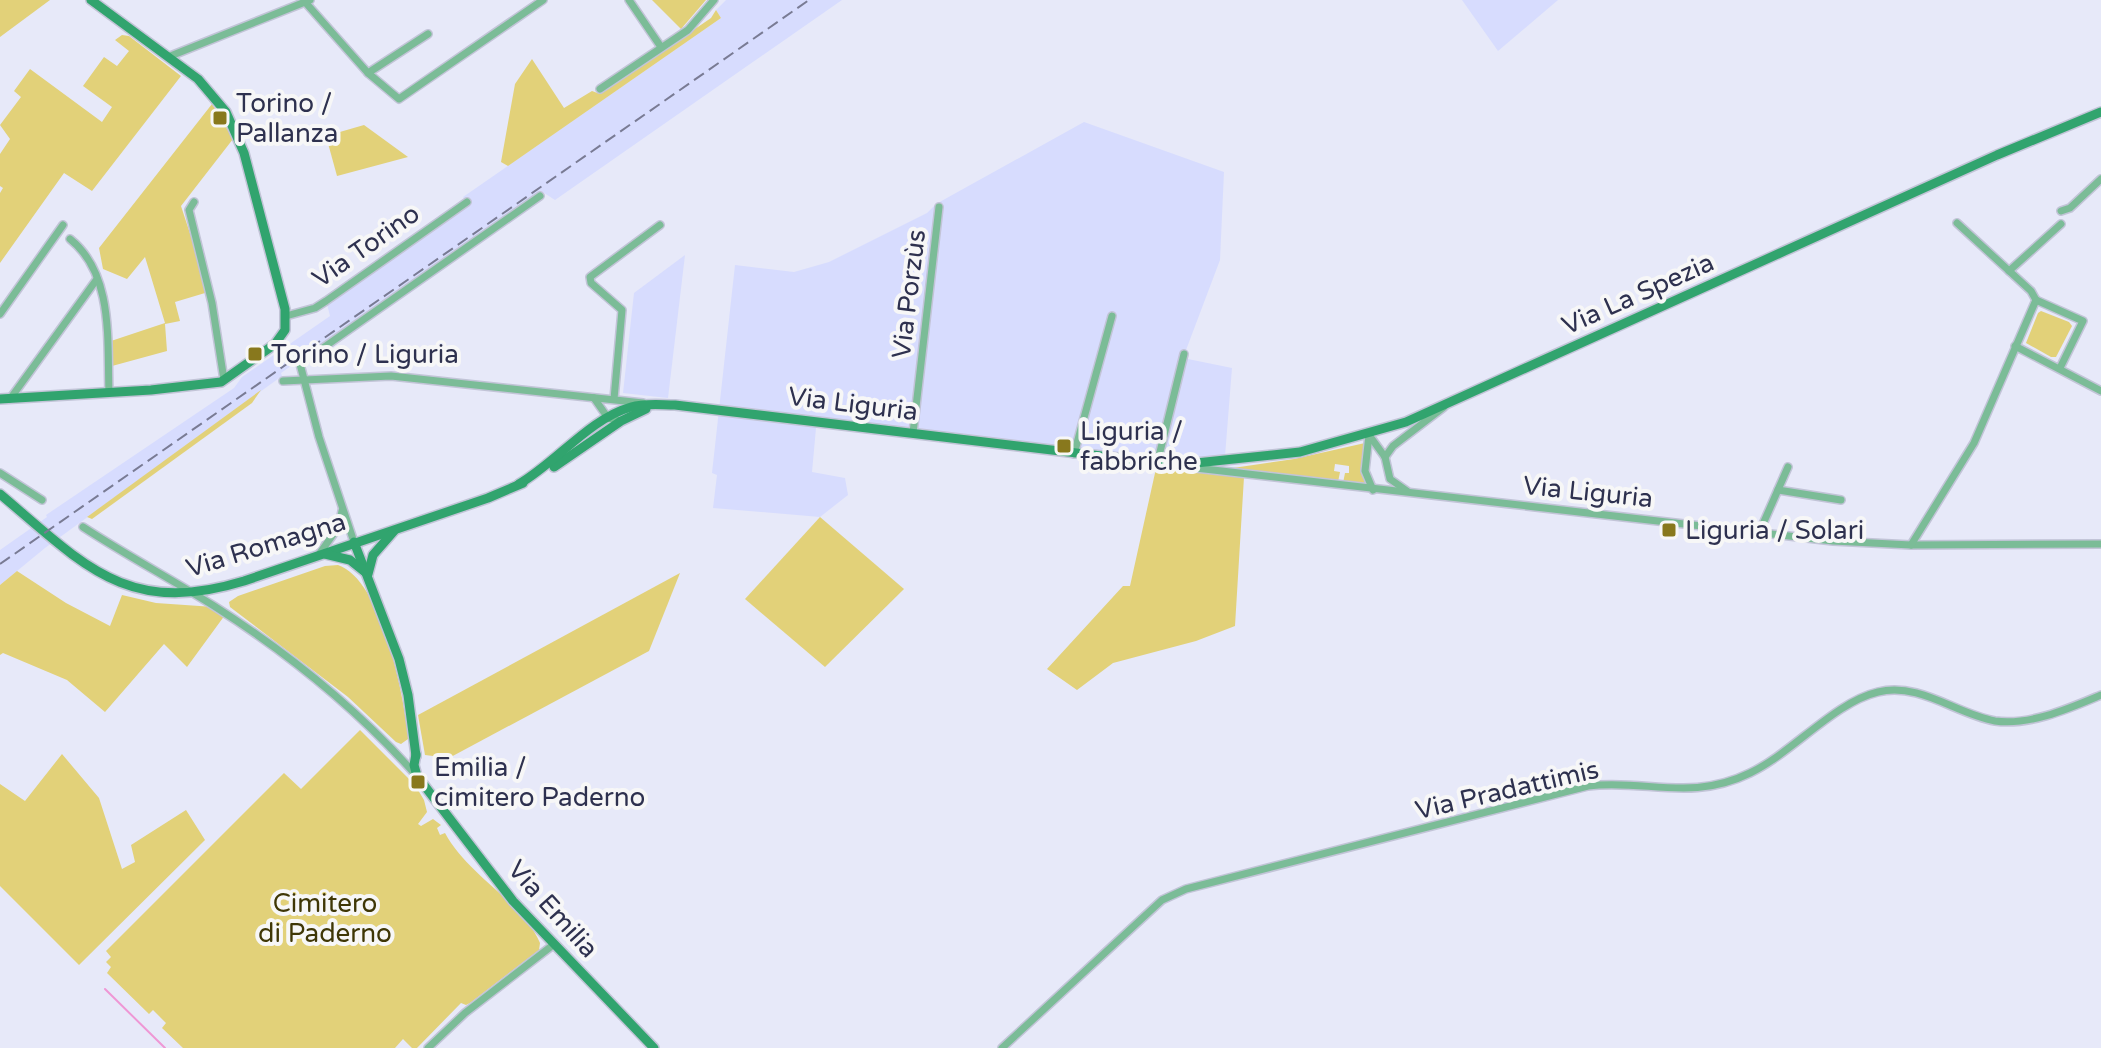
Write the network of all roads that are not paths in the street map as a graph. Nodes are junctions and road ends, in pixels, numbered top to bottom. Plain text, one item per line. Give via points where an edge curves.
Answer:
1 (91, 0) edge
2 (543, 0) edge
3 (629, 0) edge
4 (714, 0) edge
5 (308, 1) edge
6 (428, 34) dead end
7 (661, 47) junction
8 (168, 57) junction
9 (368, 73) junction
10 (600, 89) dead end
11 (2101, 112) edge
12 (2101, 179) edge
13 (540, 196) dead end
14 (194, 202) dead end
15 (467, 202) dead end
16 (939, 207) dead end
17 (2061, 211) dead end
18 (1957, 223) dead end
19 (2061, 224) dead end
20 (63, 225) dead end
21 (660, 225) dead end
22 (70, 239) dead end
23 (2009, 271) junction
24 (97, 279) junction
25 (2036, 300) junction
26 (0, 314) edge
27 (286, 316) junction
28 (1112, 316) dead end
29 (2015, 346) junction
30 (1184, 354) dead end
31 (2060, 368) junction
32 (224, 380) junction
33 (303, 380) junction
34 (283, 381) dead end
35 (2101, 391) edge
36 (109, 392) junction
37 (592, 397) junction
38 (5, 399) edge
39 (614, 399) junction
40 (661, 405) junction
41 (1446, 405) junction
42 (627, 411) junction
43 (608, 418) junction
44 (913, 433) junction
45 (1369, 435) junction
46 (1074, 454) junction
47 (1385, 457) junction
48 (1157, 464) junction
49 (1177, 465) junction
50 (1788, 467) dead end
51 (0, 473) edge
52 (519, 484) junction
53 (1373, 490) junction
54 (1778, 490) junction
55 (1412, 493) junction
56 (0, 494) edge
57 (42, 500) dead end
58 (1841, 500) dead end
59 (342, 509) junction
60 (400, 526) junction
61 (83, 527) dead end
62 (1759, 533) junction
63 (354, 542) junction
64 (2101, 544) edge
65 (1911, 545) junction
66 (320, 553) junction
67 (368, 574) junction
68 (191, 593) junction
69 (2101, 695) edge
70 (416, 754) junction
71 (417, 776) junction
72 (430, 791) junction
73 (553, 945) junction
74 (428, 1048) edge
75 (654, 1048) edge
76 (1002, 1048) edge

1 - 8 main road, Via Torino
2 - 9 street via 399,99
3 - 7 street
4 - 7 street via 688,30
5 - 8 street
5 - 9 street
6 - 9 street
7 - 10 street
8 - 27 main road, Via Torino via 214,95 236,132
11 - 41 main road, Via La Spezia
12 - 17 street
13 - 33 street via 300,364
14 - 32 street via 189,210
15 - 27 street, Via Torino via 315,308
16 - 44 street, Via Porzùs
18 - 23 street
19 - 23 street
20 - 26 street
21 - 39 street via 590,277 622,310
22 - 24 street via 86,253
23 - 25 street
24 - 36 street via 105,308
24 - 38 street
25 - 29 street
25 - 31 street via 2083,321
27 - 32 main road via 285,330 275,344
28 - 46 street
29 - 31 street
29 - 65 street via 1974,443
30 - 48 street
31 - 35 street
32 - 36 main road
33 - 34 street, Via Liguria
33 - 37 street, Via Liguria via 391,376
33 - 59 street, Via Emilia
36 - 38 main road
37 - 39 street, Via Liguria
37 - 43 street
39 - 42 street, Via Liguria
40 - 42 main road, Via Romagna
40 - 42 street, Via Liguria
40 - 44 main road, Via Liguria
41 - 45 main road, Via La Spezia
41 - 47 street
42 - 43 main road, Via Romagna
42 - 43 street, Via Liguria
42 - 52 main road, Via Romagna via 546,472
43 - 52 main road, Via Romagna
44 - 46 main road, Via Liguria
45 - 47 street
45 - 49 main road, Via La Spezia via 1300,452
45 - 53 street via 1365,471
46 - 48 main road, Via Liguria
47 - 55 street via 1390,479
48 - 49 main road, Via Liguria
49 - 53 street, Via Liguria
50 - 54 street
51 - 57 street
52 - 60 main road, Via Romagna
53 - 55 street, Via Liguria
54 - 58 street
54 - 62 street
55 - 62 street, Via Liguria
56 - 68 main road, Via Romagna via 107,577 145,591
59 - 63 street, Via Emilia
59 - 66 street via 339,526
60 - 63 main road, Via Romagna
60 - 67 main road via 377,549
61 - 68 street
62 - 65 street, Via Liguria
63 - 66 main road, Via Romagna
63 - 67 main road, Via Emilia
64 - 65 street, Via Liguria
66 - 67 main road via 350,560
66 - 68 main road, Via Romagna via 244,581
67 - 70 main road, Via Emilia via 402,670
68 - 71 street via 327,689
69 - 76 street, Via Pradattimis via 2050,713 2005,721 1917,693 1881,691 1843,710 1770,762 1729,781 1689,789 1588,786 1186,889 1162,900
70 - 71 main road, Via Emilia
70 - 72 main road, Via Emilia
71 - 72 main road, Via Emilia
72 - 73 main road, Via Emilia via 492,877
73 - 74 street
73 - 75 main road, Via Emilia

